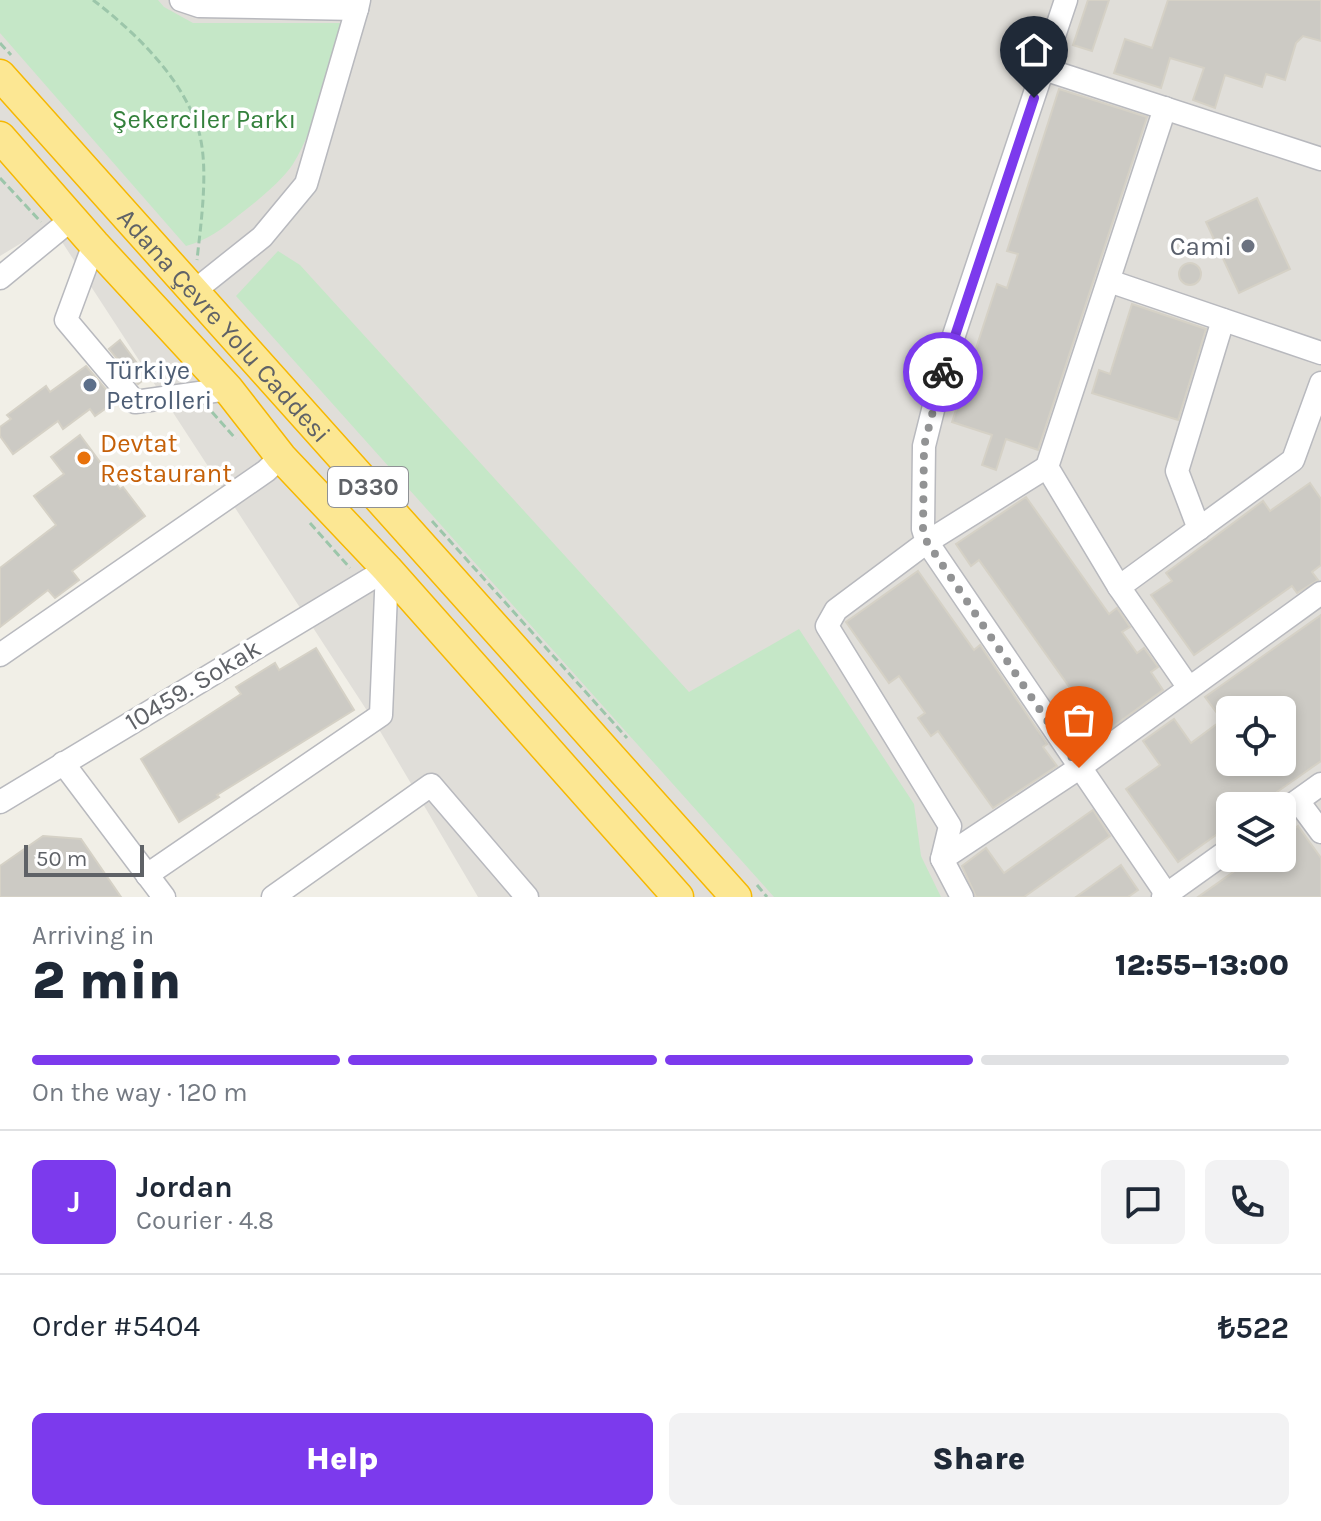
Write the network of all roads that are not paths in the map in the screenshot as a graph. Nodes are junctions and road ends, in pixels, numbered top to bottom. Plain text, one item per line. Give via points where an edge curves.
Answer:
1 (181, 0) edge
2 (1066, 0) edge
3 (358, 4) edge
4 (1044, 69) junction
5 (0, 75) edge
6 (1165, 108) junction
7 (0, 137) edge
8 (1321, 159) edge
9 (73, 218) junction
10 (94, 244) junction
11 (0, 278) edge
12 (1109, 281) junction
13 (193, 292) junction
14 (1223, 320) junction
15 (1321, 353) edge
16 (1321, 383) edge
17 (228, 389) junction
18 (281, 457) junction
19 (1047, 467) junction
20 (1199, 529) junction
21 (927, 542) junction
22 (387, 569) junction
23 (1119, 587) junction
24 (1321, 593) edge
25 (0, 655) edge
26 (1189, 688) junction
27 (63, 763) junction
28 (1079, 768) junction
29 (1321, 784) edge
30 (0, 802) edge
31 (1296, 802) edge
32 (1296, 811) edge
33 (1321, 832) edge
34 (942, 859) junction
35 (1216, 859) edge
36 (147, 875) junction
37 (1165, 896) edge
38 (164, 897) edge
39 (273, 897) edge
40 (527, 897) edge
41 (678, 897) edge
42 (736, 897) edge
43 (962, 897) edge

1 - 3 street via 199,6
2 - 4 street
3 - 13 street via 306,184 262,237
4 - 6 street
4 - 21 street via 945,362 924,446
5 - 13 highway, Adana Çevre Yolu Caddesi / D330
6 - 8 street
6 - 12 street
7 - 9 highway, Adana Çevre Yolu Caddesi / D330
9 - 10 highway, Adana Çevre Yolu Caddesi / D330
9 - 11 street
10 - 17 highway, Adana Çevre Yolu Caddesi / D330
10 - 17 street via 66,320 135,402
12 - 14 street
12 - 19 street
13 - 42 highway, Adana Çevre Yolu Caddesi / D330
14 - 15 street
14 - 20 street via 1177,471
16 - 20 street via 1293,460
17 - 18 highway, Adana Çevre Yolu Caddesi / D330
18 - 22 highway, Adana Çevre Yolu Caddesi / D330
18 - 25 street
19 - 21 street
19 - 23 street
20 - 23 street
21 - 28 street
21 - 34 street via 836,610 827,626 950,826
22 - 27 street, 10459. Sokak
22 - 36 street via 381,715
22 - 41 highway, Adana Çevre Yolu Caddesi / D330
23 - 26 street
24 - 26 street
26 - 28 street
27 - 30 street, 10459. Sokak
27 - 36 street
28 - 34 street
28 - 37 street
29 - 31 street
32 - 33 street
34 - 43 street
35 - 37 street
36 - 38 street
39 - 40 street via 431,785

